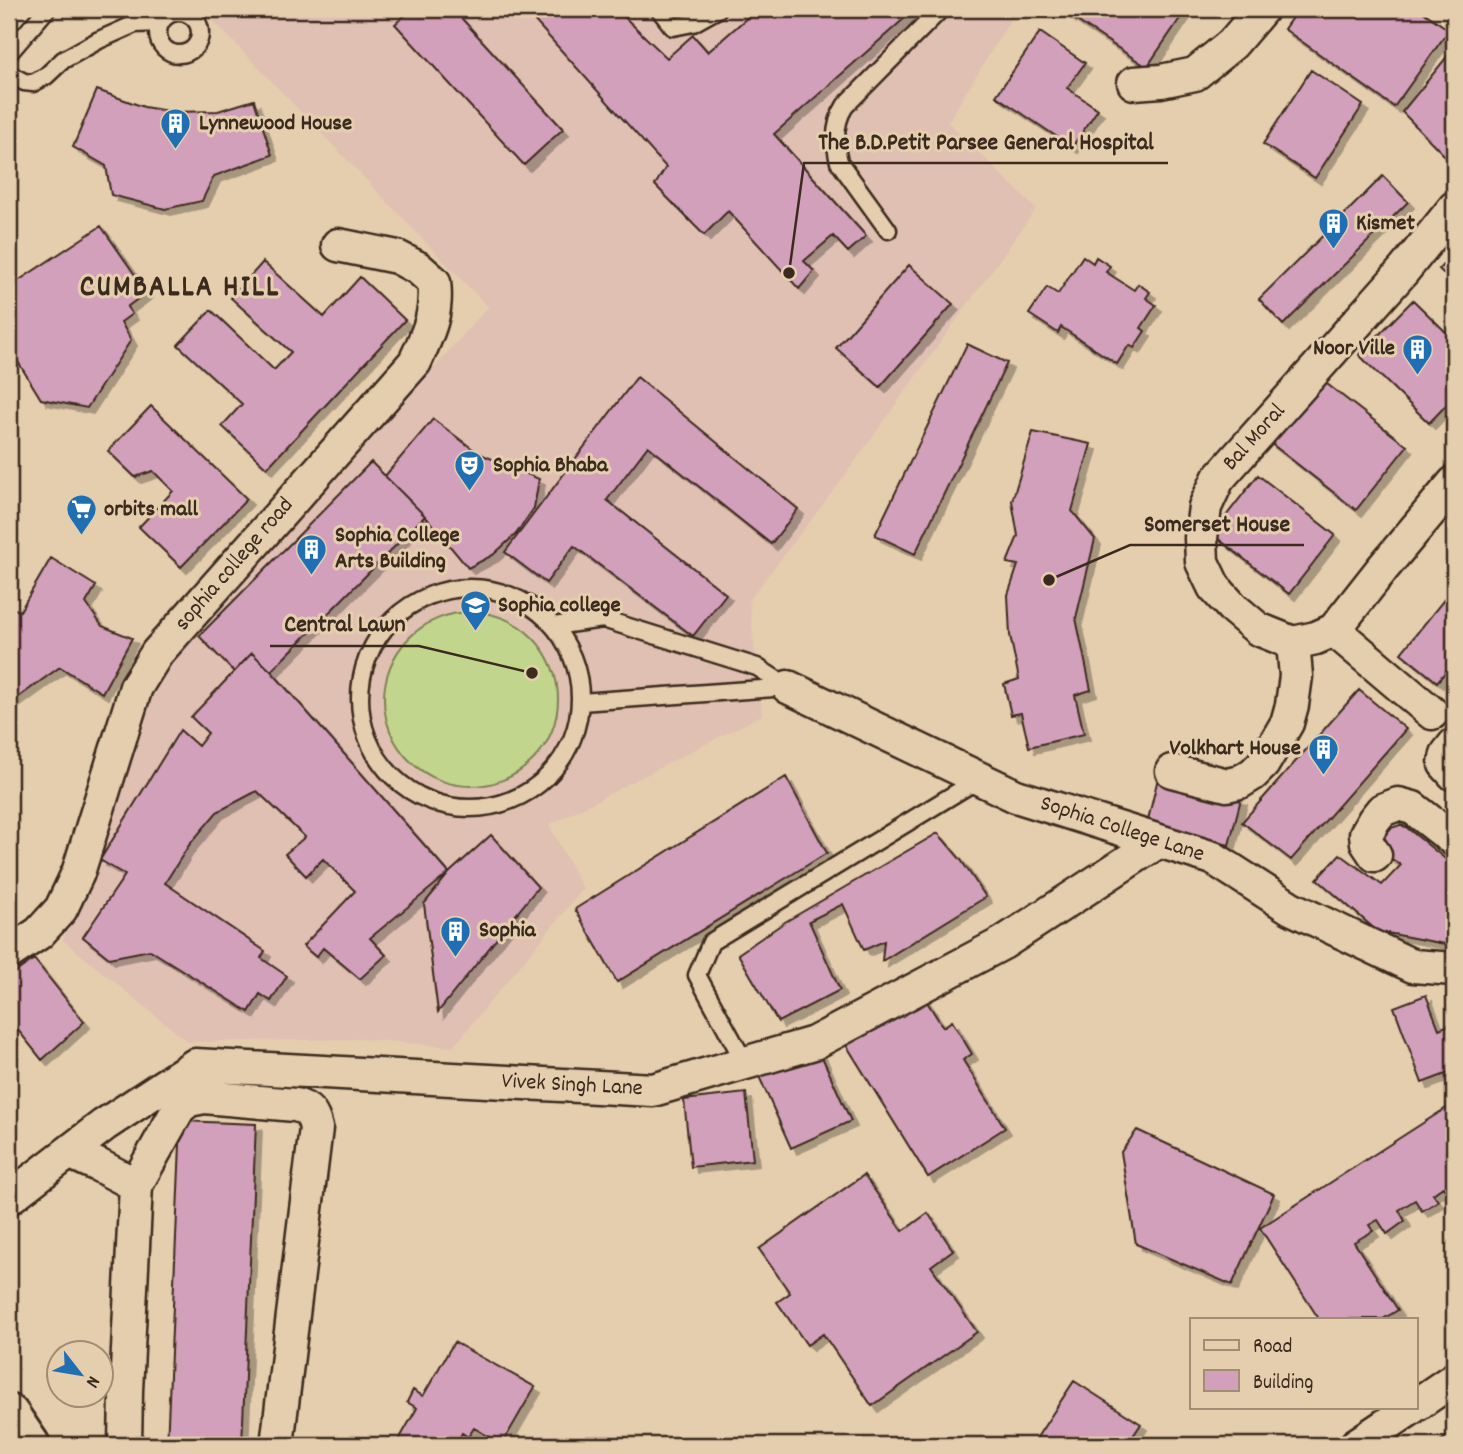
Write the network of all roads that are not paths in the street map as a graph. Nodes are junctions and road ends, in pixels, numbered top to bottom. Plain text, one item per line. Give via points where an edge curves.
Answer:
1 (47, 9) edge
2 (659, 9) edge
3 (718, 9) edge
4 (941, 9) edge
5 (1262, 9) edge
6 (160, 23) dead end
7 (9, 53) edge
8 (9, 74) edge
9 (1134, 82) dead end
10 (1454, 208) edge
11 (888, 230) dead end
12 (338, 245) dead end
13 (1454, 483) edge
14 (554, 626) junction
15 (1334, 630) junction
16 (1293, 643) junction
17 (788, 687) junction
18 (581, 702) junction
19 (1432, 713) dead end
20 (1454, 745) edge
21 (1172, 771) dead end
22 (1454, 774) edge
23 (979, 779) junction
24 (1454, 840) edge
25 (1159, 841) junction
26 (1374, 855) dead end
27 (9, 953) edge
28 (1454, 969) edge
29 (745, 1063) junction
30 (69, 1152) junction
31 (136, 1185) junction
32 (9, 1198) edge
33 (1453, 1382) edge
34 (1418, 1404) edge
35 (1411, 1408) edge
36 (9, 1415) edge
37 (30, 1445) edge
38 (125, 1445) edge
39 (277, 1445) edge
40 (1356, 1445) edge

1 - 7 lane
2 - 3 lane via 673,27 694,23
4 - 11 lane via 837,118 839,163
5 - 9 street via 1232,44 1195,74
6 - 8 lane via 135,24 99,40 33,83
10 - 16 street, Bal Moral via 1218,479 1205,507 1202,562 1214,587 1258,629
12 - 27 street, sophia college road via 397,257 435,282 431,329 415,362 157,653 136,687 78,873 61,909 39,933
13 - 15 street
14 - 17 lane via 603,619 757,667
14 - 18 lane via 577,670
14 - 18 lane via 512,596 486,589 459,588 424,598 394,619 372,648 361,683 362,719 374,754 397,782 428,801 464,809 500,804 533,789 559,763 575,730
15 - 16 street
15 - 19 street
16 - 21 street via 1296,676 1292,705 1263,764 1240,782 1227,785
17 - 18 lane
17 - 23 street, Sophia College Lane
20 - 22 street via 1445,764
23 - 25 street, Sophia College Lane via 1016,796
23 - 29 lane via 711,942 697,975
24 - 26 street via 1413,808 1398,804 1382,810 1366,834
25 - 28 street, Sophia College Lane via 1213,858 1291,908 1412,966
25 - 29 street, Vivek Singh Lane via 1003,943 814,1043
29 - 30 street, Vivek Singh Lane via 653,1090 195,1065
30 - 31 street
30 - 32 street, Vivek Singh Lane
31 - 38 street
31 - 39 street via 179,1108 189,1100 204,1097 295,1105 313,1115 316,1128
33 - 34 street
35 - 40 street
36 - 37 main road

